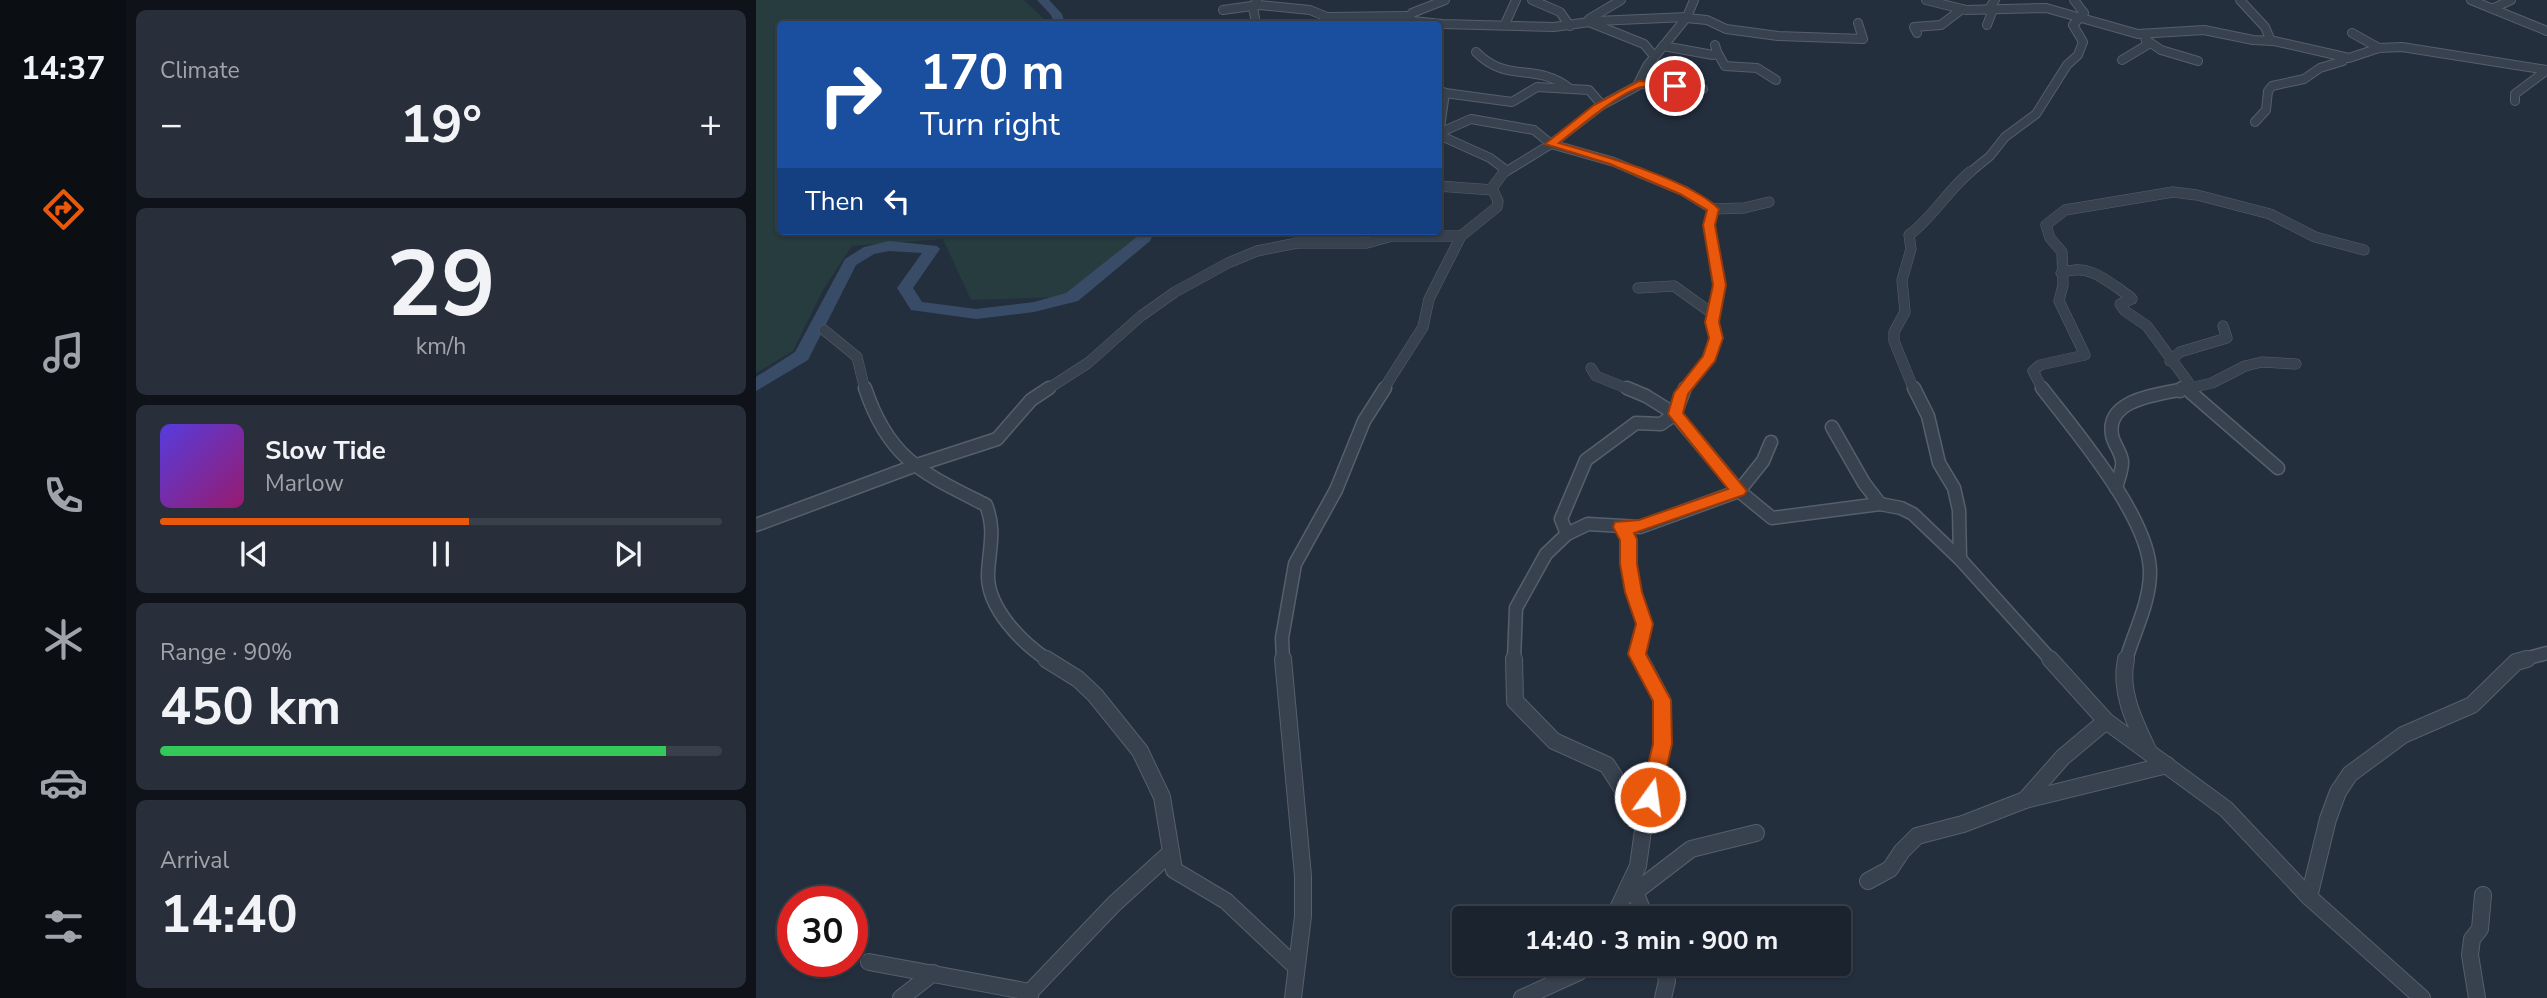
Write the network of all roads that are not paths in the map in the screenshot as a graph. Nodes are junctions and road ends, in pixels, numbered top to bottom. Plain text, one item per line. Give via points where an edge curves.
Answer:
1 (1445, 0) edge
2 (1516, 0) edge
3 (1525, 0) edge
4 (1532, 0) edge
5 (1621, 0) edge
6 (1694, 0) edge
7 (1926, 0) edge
8 (1995, 0) edge
9 (2074, 0) edge
10 (2240, 0) edge
11 (2471, 0) edge
12 (2511, 0) edge
13 (1255, 3) edge
14 (2494, 8) junction
15 (1962, 9) junction
16 (1223, 10) dead end
17 (1988, 10) junction
18 (1409, 16) junction
19 (1686, 17) junction
20 (2081, 18) junction
21 (1256, 21) edge
22 (1413, 21) edge
23 (1589, 22) junction
24 (1858, 23) dead end
25 (1442, 24) edge
26 (1505, 24) junction
27 (1987, 24) dead end
28 (1570, 26) junction
29 (2547, 31) edge
30 (1917, 33) dead end
31 (2352, 33) dead end
32 (2138, 34) junction
33 (2148, 41) junction
34 (2271, 41) junction
35 (1663, 46) junction
36 (1716, 48) joint
37 (2379, 48) junction
38 (1476, 52) dead end
39 (1654, 56) junction
40 (2538, 57) dead end
41 (2344, 58) junction
42 (2122, 60) dead end
43 (2198, 61) dead end
44 (2545, 70) edge
45 (1776, 80) dead end
46 (1639, 84) junction
47 (1570, 88) junction
48 (1703, 89) dead end
49 (1442, 91) edge
50 (2515, 101) dead end
51 (1602, 105) junction
52 (2255, 122) dead end
53 (1442, 132) edge
54 (1442, 135) edge
55 (1551, 144) junction
56 (1506, 170) junction
57 (1442, 186) edge
58 (1493, 190) junction
59 (1769, 202) dead end
60 (1713, 209) junction
61 (1461, 236) junction
62 (2364, 250) dead end
63 (2065, 269) junction
64 (1638, 288) dead end
65 (1713, 314) junction
66 (2223, 326) dead end
67 (824, 330) dead end
68 (2170, 361) junction
69 (2296, 364) dead end
70 (1591, 368) dead end
71 (2184, 390) junction
72 (1675, 414) junction
73 (1832, 427) dead end
74 (1771, 442) dead end
75 (914, 466) junction
76 (2278, 468) dead end
77 (2116, 488) junction
78 (1739, 491) junction
79 (1880, 504) junction
80 (756, 525) edge
81 (1621, 527) junction
82 (1567, 534) junction
83 (1960, 559) junction
84 (2547, 653) edge
85 (2106, 721) junction
86 (2148, 750) junction
87 (2167, 765) junction
88 (2025, 800) junction
89 (1644, 823) junction
90 (1756, 832) dead end
91 (1169, 854) junction
92 (1868, 881) dead end
93 (1633, 887) junction
94 (2483, 895) dead end
95 (2309, 897) junction
96 (1621, 906) edge
97 (1641, 906) edge
98 (869, 962) dead end
99 (1296, 967) junction
100 (933, 974) junction
101 (1570, 976) edge
102 (1666, 976) edge
103 (1030, 995) edge
104 (901, 998) edge
105 (1293, 998) edge
106 (1522, 998) edge
107 (1663, 998) edge
108 (2422, 998) edge
109 (2477, 998) edge

1 - 18 street
2 - 3 street
2 - 26 street
4 - 28 street via 1560,12
5 - 23 street
6 - 19 street
7 - 15 street
8 - 17 street
9 - 20 street via 2084,13
10 - 34 street
11 - 14 street
12 - 14 street
13 - 16 street
13 - 18 street via 1310,10 1327,17
13 - 21 street
14 - 29 street
15 - 17 street
15 - 30 street via 1941,24 1914,27
17 - 20 street via 2046,8
17 - 27 street via 1992,17
18 - 22 street
19 - 23 street
19 - 24 street via 1726,29 1863,39
19 - 35 street
20 - 32 street
20 - 83 street via 2073,26 2083,48 2040,108 1957,183 1909,235 1911,249 1902,280 1905,312 1894,341 1928,416 1939,463 1954,488
23 - 28 street
23 - 39 street via 1644,44
25 - 26 street
26 - 28 street
31 - 37 street
32 - 33 street
32 - 34 street via 2196,29
33 - 42 street
33 - 43 street via 2161,50
34 - 41 street
35 - 36 street via 1713,55
35 - 39 street
36 - 45 street via 1725,66 1757,68
37 - 41 street
37 - 44 street via 2402,47
38 - 47 street via 1494,69 1539,73 1561,79
39 - 46 street
40 - 44 street
41 - 52 street via 2304,79 2272,86 2266,110
44 - 50 street via 2515,94
46 - 48 street
46 - 51 street
47 - 49 street via 1537,87 1512,102
47 - 51 street via 1589,90
51 - 55 street
53 - 55 street via 1471,120 1534,130
54 - 56 street
55 - 56 street
55 - 60 street via 1614,162 1684,191
56 - 58 street
57 - 58 street
58 - 61 street via 1497,206
59 - 60 street
60 - 65 street via 1709,225 1719,285
61 - 75 street via 1297,243 1228,263 1141,316 1088,363 1031,400 997,439
61 - 99 street via 1429,299 1423,327 1364,421 1336,490 1302,547 1292,574 1282,638 1303,876
62 - 63 street via 2315,237 2270,214 2174,192 2065,210 2046,230 2062,252
63 - 68 street via 2093,270 2129,296 2132,299 2120,304 2147,326
63 - 77 street via 2059,301 2085,355 2040,365 2034,371
64 - 65 street via 1668,283 1684,289
65 - 72 street via 1716,338 1710,357 1681,393
66 - 68 street via 2227,338 2180,352
67 - 75 street via 857,357 862,385 880,428
68 - 71 street via 2188,382
69 - 71 street via 2262,362
70 - 72 street via 1596,376 1646,396
71 - 76 street
71 - 77 street via 2133,401 2116,414 2110,436 2122,460
72 - 78 street
72 - 82 street via 1661,424 1636,423 1586,460 1560,519
73 - 79 street
74 - 78 street via 1763,461
75 - 80 street
75 - 91 street via 986,505 995,532 986,581 995,602 1032,648 1100,699 1144,758 1162,798
77 - 86 street via 2149,556 2147,592 2123,676
78 - 79 street via 1772,518
78 - 81 street via 1640,527
79 - 83 street via 1913,514
81 - 82 street via 1588,524
81 - 89 street via 1629,539 1630,573 1645,624 1637,654 1662,700 1663,744
82 - 89 street via 1546,554 1516,608 1515,701 1554,741 1607,765
83 - 85 street
84 - 95 street via 2516,662 2472,705 2403,735 2350,774 2328,819
85 - 86 street
85 - 88 street via 2063,757
86 - 87 street
87 - 88 street
87 - 95 street via 2226,809
88 - 92 street via 1917,836 1890,869
89 - 93 street
90 - 93 street via 1691,849
91 - 99 street via 1174,870 1226,901
91 - 103 street via 1114,904
93 - 96 street
93 - 97 street
94 - 109 street via 2480,929 2472,939 2470,955
95 - 108 street
98 - 100 street
99 - 105 street
100 - 103 street
100 - 104 street
101 - 106 street
102 - 107 street

